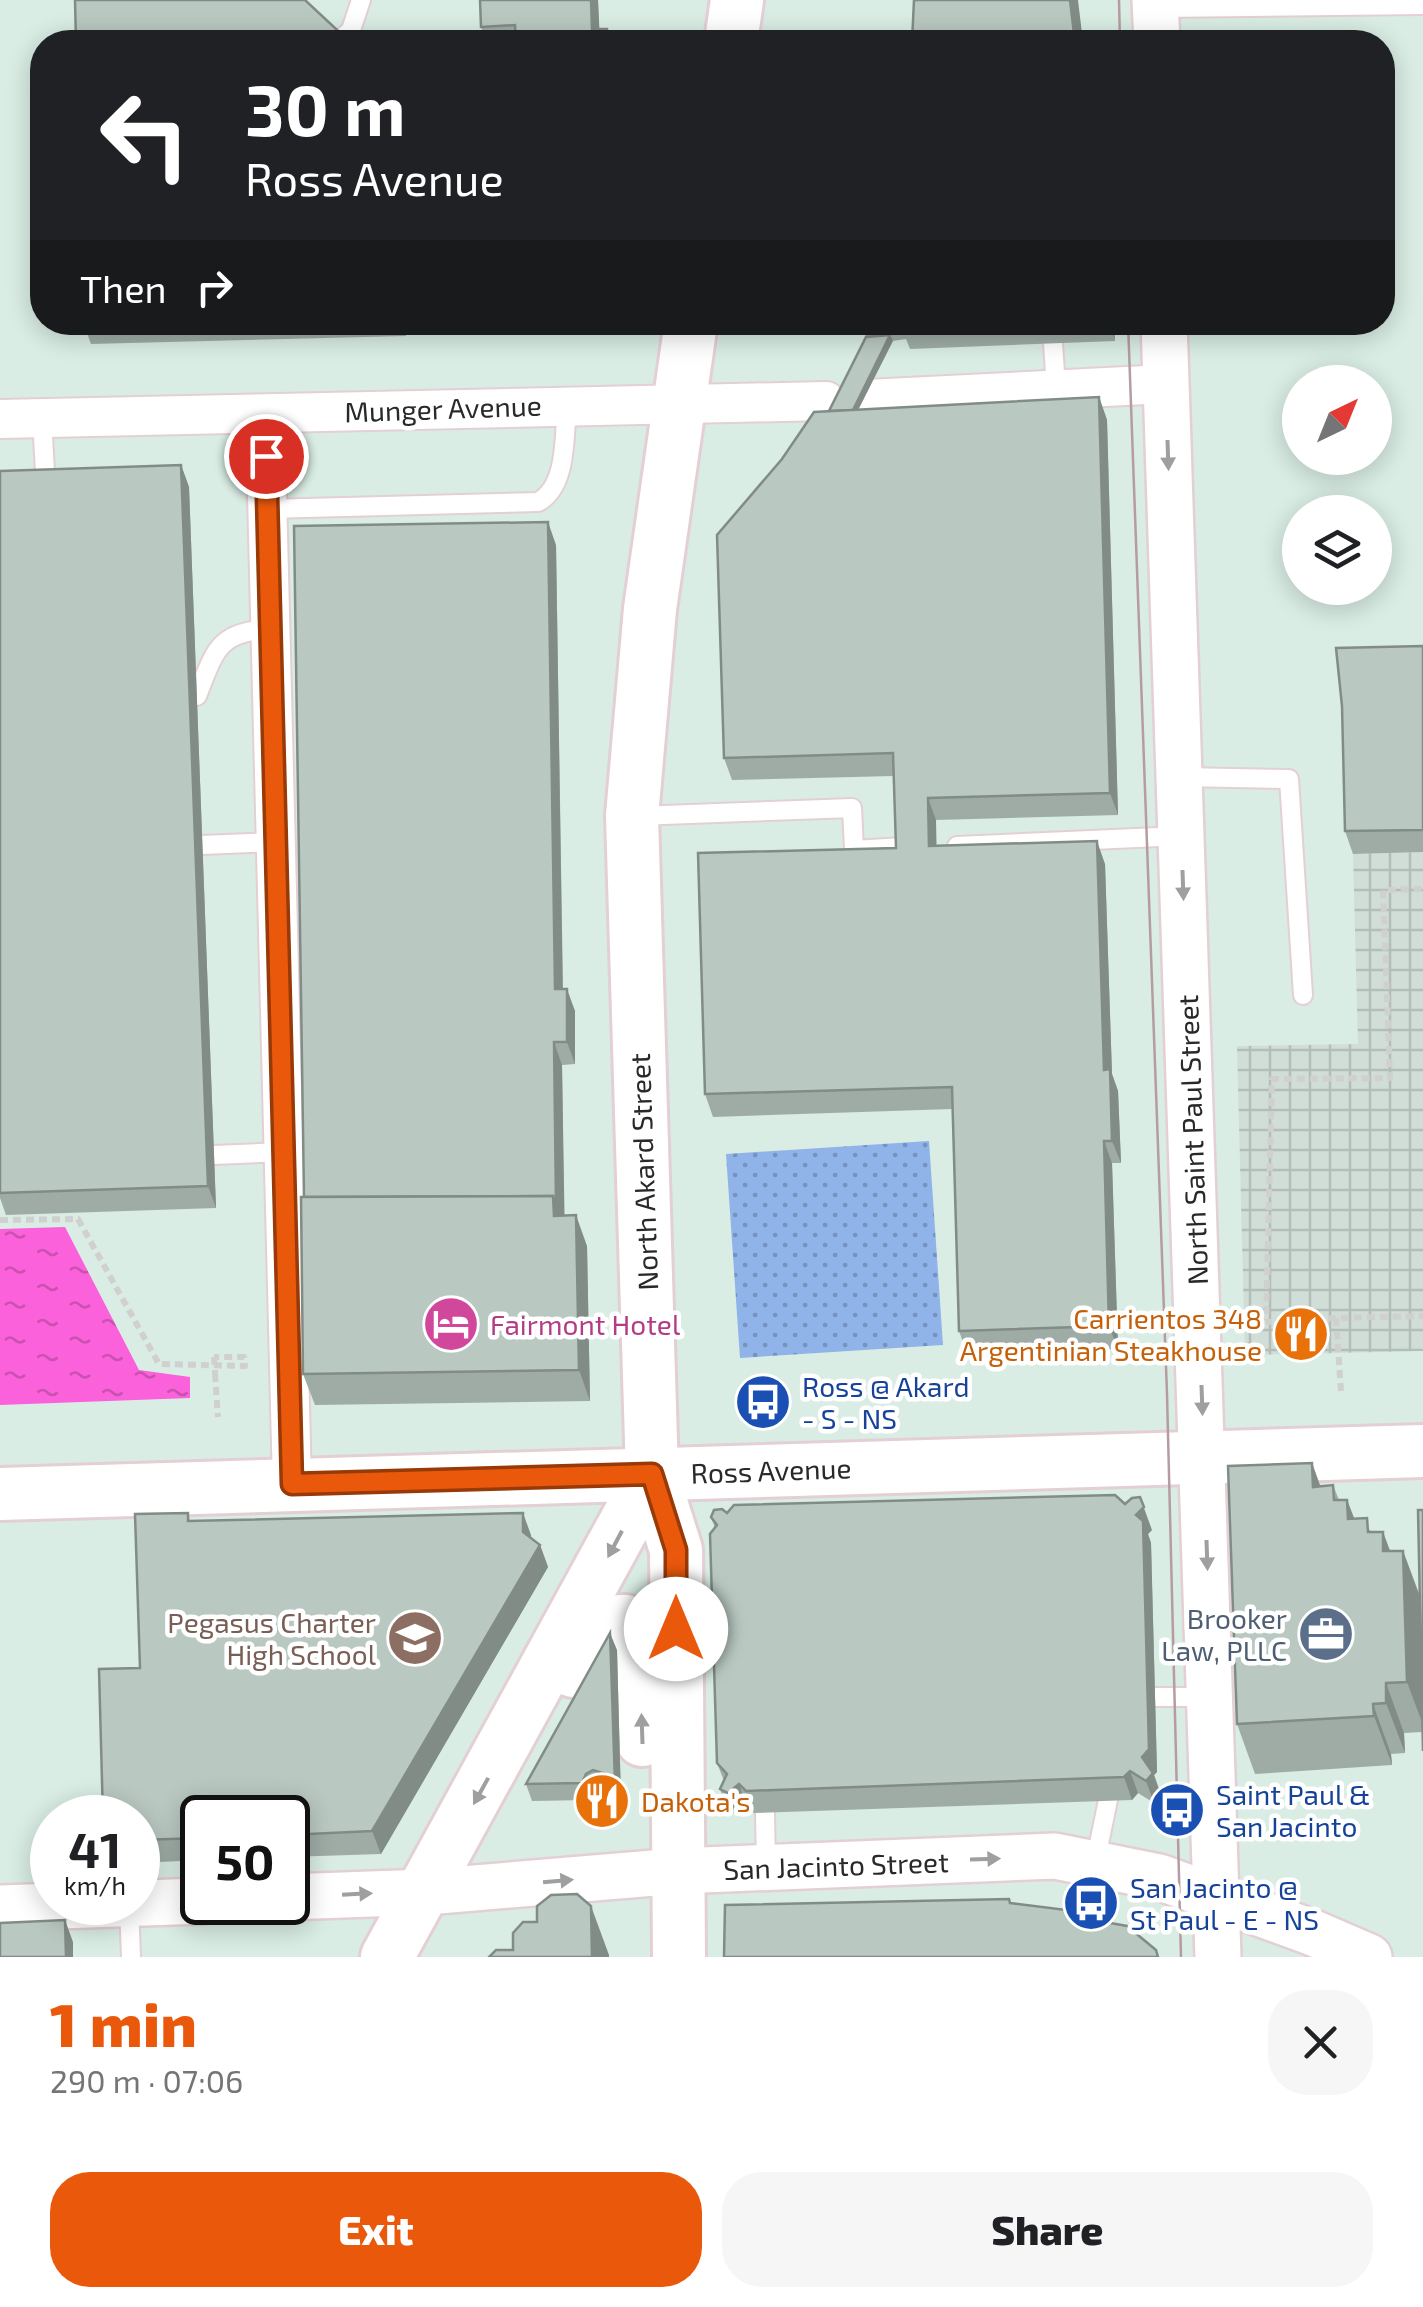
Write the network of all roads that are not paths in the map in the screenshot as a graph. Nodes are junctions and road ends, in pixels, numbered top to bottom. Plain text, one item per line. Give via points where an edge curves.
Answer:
1 (362, 0) edge
2 (737, 0) edge
3 (1423, 5) edge
4 (1156, 17) edge
5 (351, 30) edge
6 (733, 30) edge
7 (689, 335) edge
8 (1164, 335) edge
9 (1053, 343) dead end
10 (1166, 384) junction
11 (1070, 396) junction
12 (826, 401) dead end
13 (567, 404) junction
14 (678, 404) junction
15 (867, 406) edge
16 (264, 415) junction
17 (42, 418) junction
18 (0, 419) edge
19 (46, 492) edge
20 (267, 509) junction
21 (270, 629) junction
22 (197, 696) dead end
23 (1179, 777) junction
24 (632, 816) junction
25 (1181, 836) junction
26 (276, 842) junction
27 (202, 845) dead end
28 (903, 847) edge
29 (936, 847) edge
30 (1303, 995) dead end
31 (284, 1152) junction
32 (214, 1155) dead end
33 (1423, 1451) edge
34 (1204, 1457) junction
35 (652, 1474) junction
36 (292, 1484) junction
37 (0, 1494) edge
38 (1211, 1696) junction
39 (1155, 1697) dead end
40 (514, 1730) junction
41 (1108, 1800) edge
42 (765, 1813) edge
43 (678, 1860) junction
44 (1095, 1863) junction
45 (766, 1868) junction
46 (426, 1892) junction
47 (310, 1896) edge
48 (1217, 1898) junction
49 (30, 1907) edge
50 (0, 1908) edge
51 (130, 1925) edge
52 (132, 1957) edge
53 (388, 1957) edge
54 (679, 1957) edge
55 (1218, 1957) edge
56 (1369, 1957) edge

1 - 5 lane
2 - 6 main road
3 - 4 lane
7 - 14 main road, North Akard Street
8 - 10 street, North Saint Paul Street
9 - 11 lane
10 - 11 street
10 -> 23 street, North Saint Paul Street
11 - 15 street
12 - 14 street, Munger Avenue
13 - 14 street, Munger Avenue
13 - 16 street, Munger Avenue
13 - 20 lane via 556,484 538,502
14 - 24 main road, North Akard Street via 650,608
16 - 17 street, Munger Avenue
16 - 20 street
17 - 18 street, Munger Avenue
17 - 19 lane
20 - 21 street
21 - 22 lane via 240,630 224,641
21 - 26 street
23 - 25 street, North Saint Paul Street
23 - 30 lane via 1289,779
24 - 28 lane via 852,808 854,850
24 - 35 main road, North Akard Street
25 - 29 lane
25 -> 34 street, North Saint Paul Street
26 - 27 lane
26 - 31 street
31 - 32 lane
31 - 36 street
33 - 34 main road, Ross Avenue
34 - 35 main road, Ross Avenue
34 -> 38 street, North Saint Paul Street
35 - 36 main road, Ross Avenue
35 -> 40 main road
35 - 43 main road via 676,1550 685,1708
36 - 37 main road, Ross Avenue
38 - 39 lane
38 - 48 street, North Saint Paul Street
43 -> 40 main road via 644,1807 640,1667 636,1636 625,1622 604,1622 548,1712
40 -> 46 main road
41 - 44 lane
42 - 45 lane
43 - 45 street, San Jacinto Street
46 -> 43 street, San Jacinto Street
43 - 54 main road
45 -> 44 street, San Jacinto Street via 1055,1856
44 - 48 street, San Jacinto Street
47 -> 46 street, San Jacinto Street
46 - 53 main road
48 - 55 street, North Saint Paul Street
48 - 56 street, San Jacinto Street
49 - 50 street
51 - 52 lane

